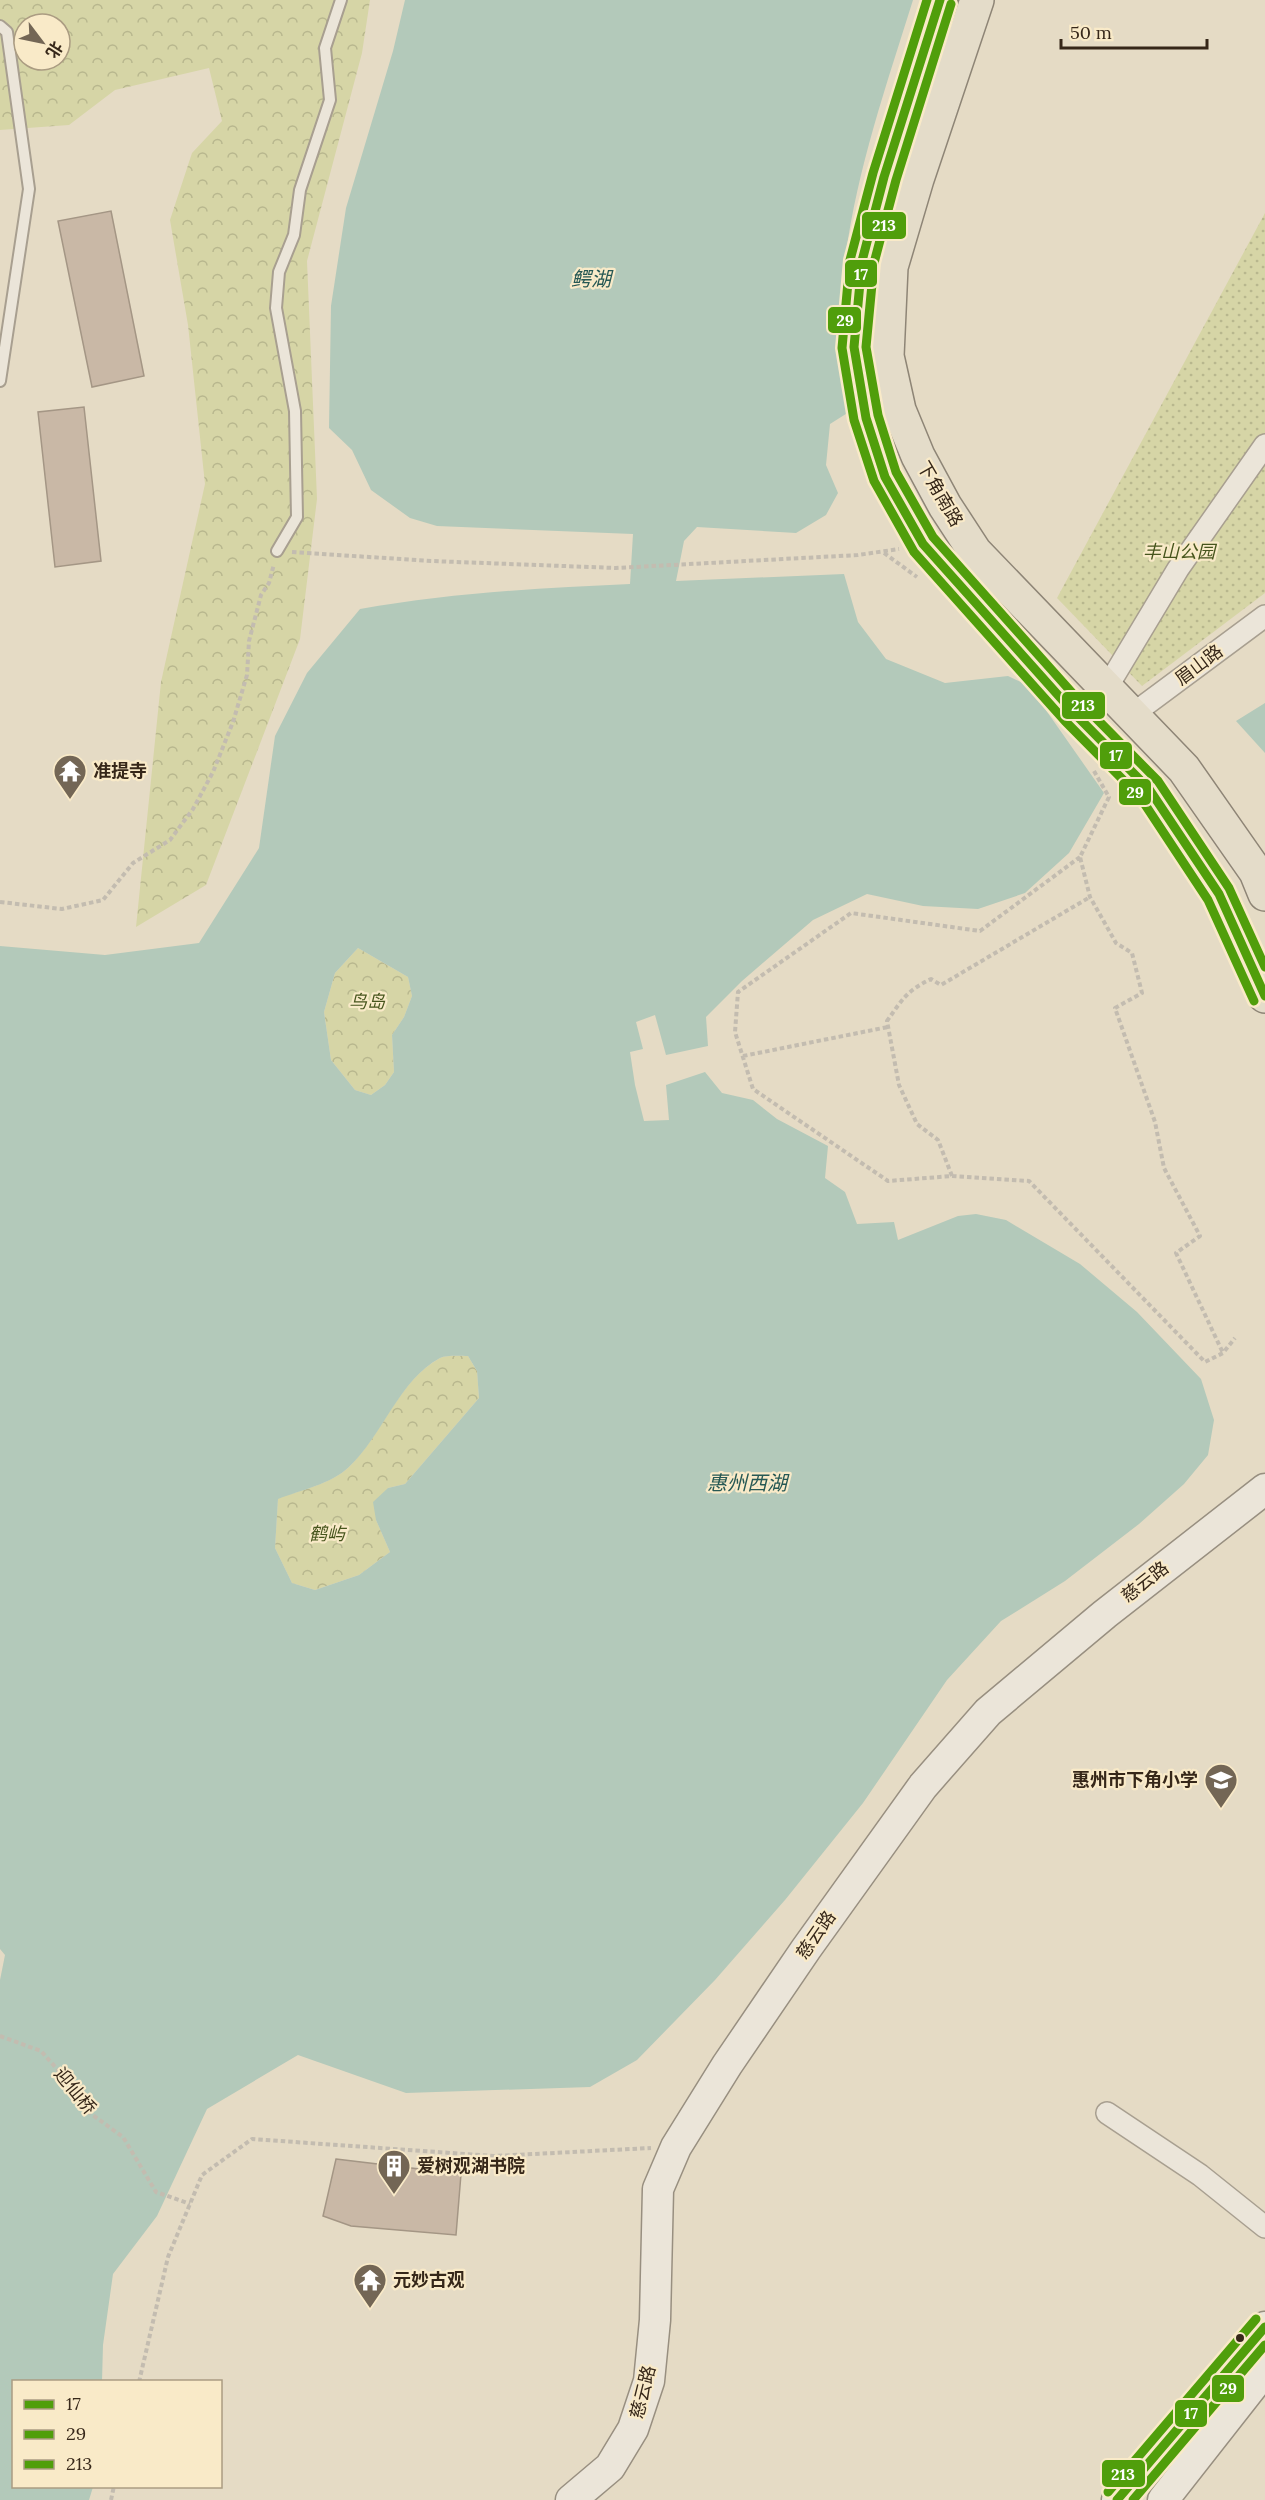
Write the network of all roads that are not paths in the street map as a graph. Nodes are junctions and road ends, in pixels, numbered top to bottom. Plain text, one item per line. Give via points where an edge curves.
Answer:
1 (341, 0) edge
2 (940, 0) edge
3 (977, 0) edge
4 (0, 26) edge
5 (0, 381) edge
6 (1265, 446) edge
7 (277, 551) road end
8 (1265, 616) edge
9 (1106, 688) junction
10 (1133, 714) junction
11 (1265, 894) edge
12 (1265, 996) edge
13 (1265, 1489) edge
14 (1107, 2113) dead end
15 (1265, 2227) edge
16 (1265, 2327) edge
17 (1265, 2370) edge
18 (572, 2500) edge
19 (1117, 2500) edge
20 (1163, 2500) edge

1 - 7 lane via 325,48 330,100 300,190 294,236 279,272 276,308 295,411 297,517
2 - 12 main road via 862,261 854,346 866,418 885,477 923,544 1074,713 1149,789 1219,894
3 - 9 main road, 下角南路 via 891,267 887,356 899,410 918,456 975,552
4 - 5 lane via 7,32 29,189
6 - 9 street via 1178,569
8 - 10 street, 眉山路
9 - 10 main road, 下角南路
10 - 11 main road, 下角南路 via 1184,769 1256,872
13 - 18 street, 慈云路 via 988,1712 923,1786 806,1949 676,2147 658,2189 656,2320 649,2381 633,2429 610,2467
14 - 15 street via 1200,2175
16 - 19 street
17 - 20 street

